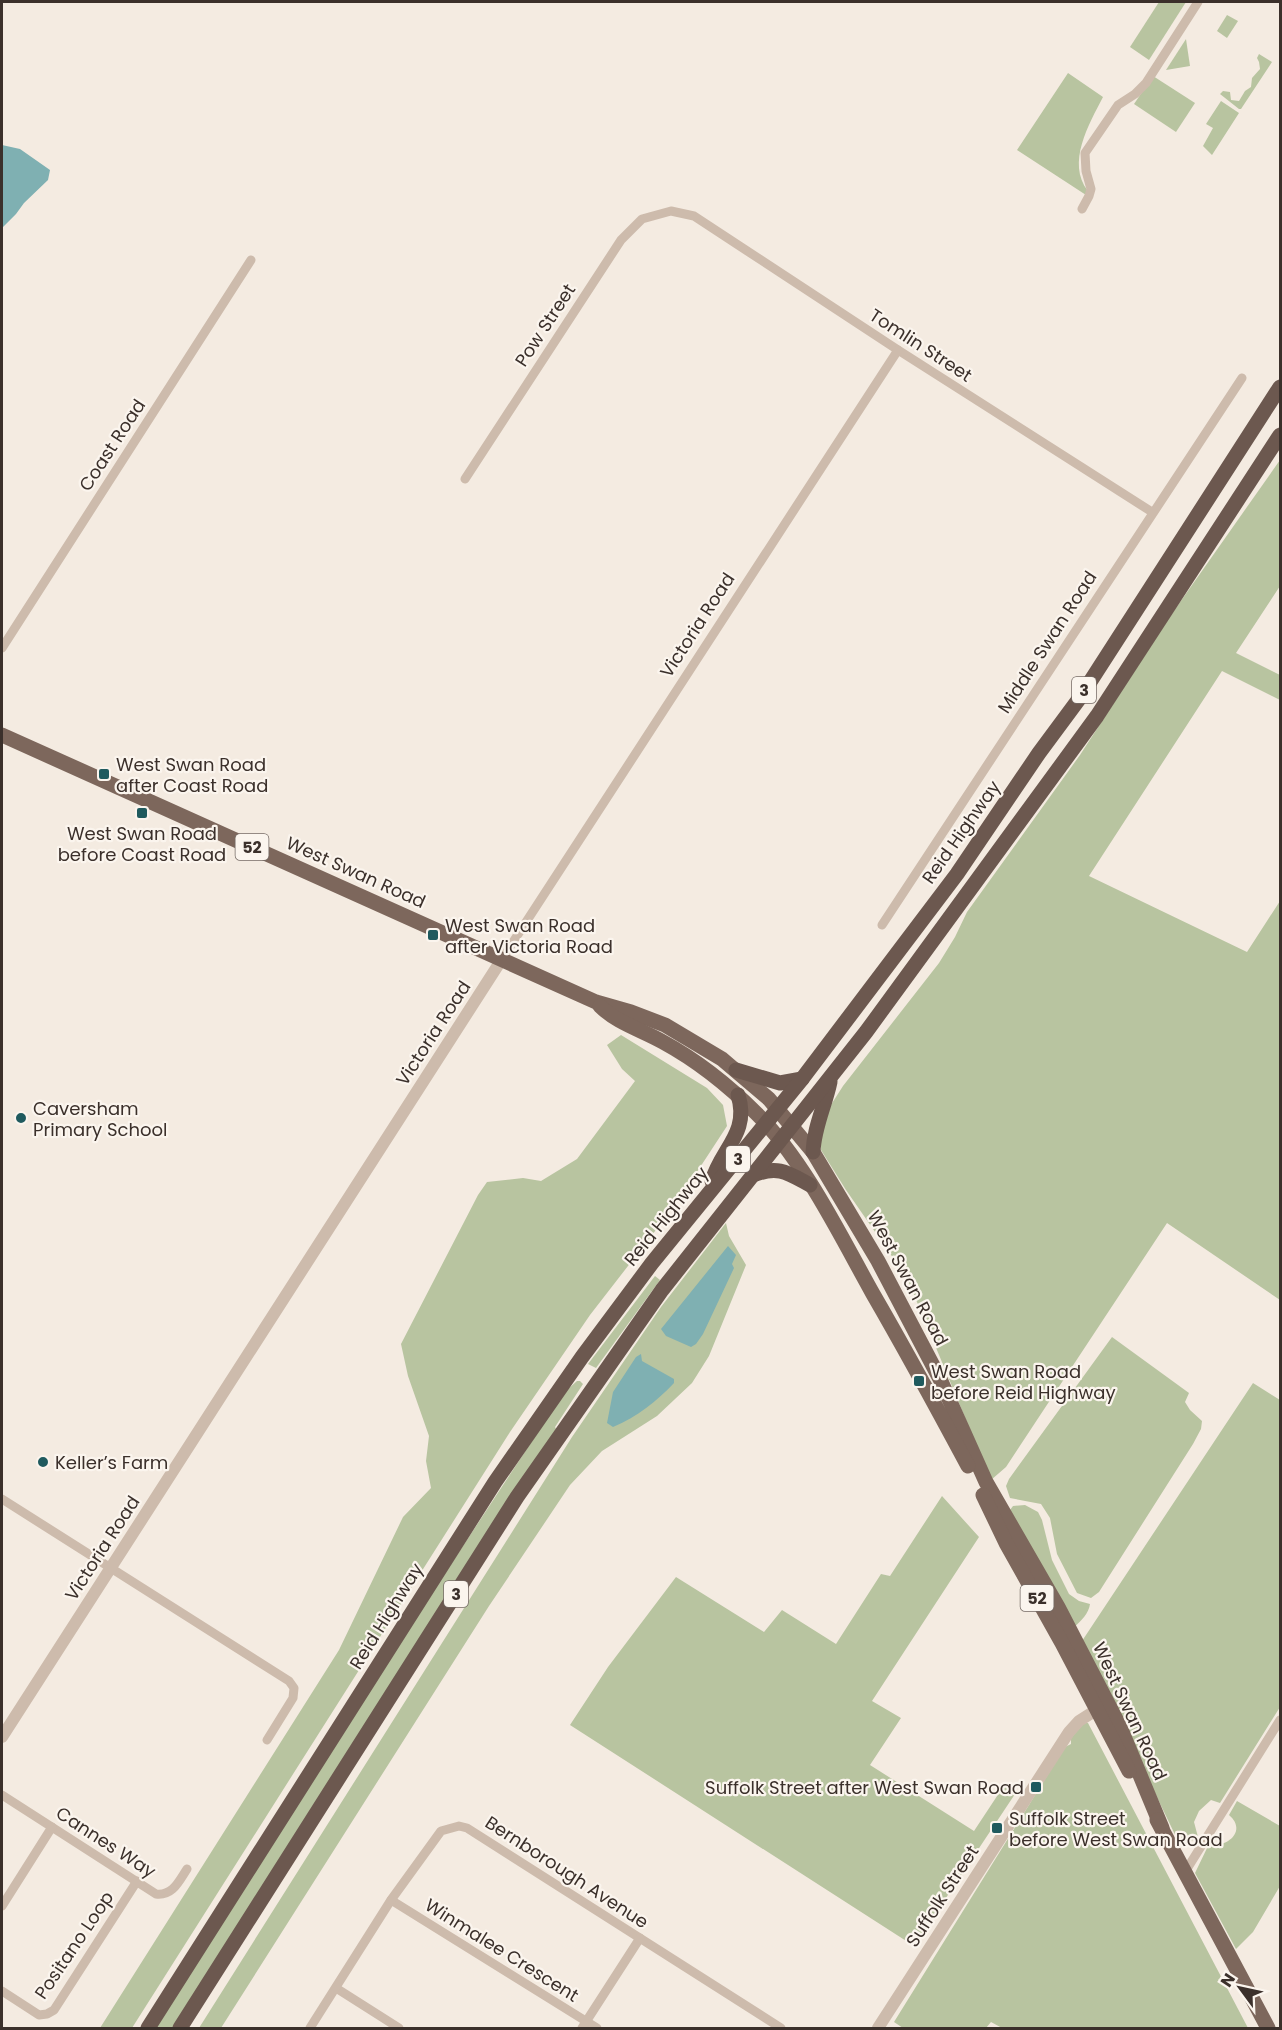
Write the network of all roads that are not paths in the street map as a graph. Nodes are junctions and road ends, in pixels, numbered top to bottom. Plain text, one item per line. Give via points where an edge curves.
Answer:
1 (1198, 2) edge
2 (1082, 209) dead end
3 (671, 211) joint
4 (251, 260) dead end
5 (898, 350) junction
6 (1242, 378) dead end
7 (1281, 387) edge
8 (1281, 435) edge
9 (465, 479) dead end
10 (1152, 512) junction
11 (2, 648) edge
12 (2, 735) edge
13 (882, 925) dead end
14 (502, 958) junction
15 (596, 1002) junction
16 (736, 1070) junction
17 (802, 1078) junction
18 (831, 1079) junction
19 (738, 1095) junction
20 (777, 1109) junction
21 (766, 1124) junction
22 (792, 1127) junction
23 (780, 1141) junction
24 (813, 1152) junction
25 (753, 1175) junction
26 (810, 1185) junction
27 (709, 1193) junction
28 (2, 1499) edge
29 (111, 1568) junction
30 (1102, 1707) junction
31 (1281, 1720) edge
32 (2, 1737) edge
33 (267, 1740) dead end
34 (2, 1795) edge
35 (52, 1827) junction
36 (187, 1869) dead end
37 (1185, 1872) junction
38 (137, 1881) junction
39 (391, 1900) junction
40 (2, 1906) edge
41 (640, 1938) junction
42 (336, 1988) junction
43 (2, 1991) edge
44 (766, 2019) junction
45 (584, 2025) edge
46 (148, 2028) edge
47 (180, 2028) edge
48 (310, 2028) edge
49 (399, 2028) edge
50 (597, 2028) edge
51 (760, 2028) edge
52 (781, 2028) edge
53 (878, 2028) edge
54 (1268, 2028) edge

1 - 2 street via 1146,83 1118,105 1085,153 1091,189
3 - 5 street, Tomlin Street via 694,216
3 - 9 street, Pow Street via 642,219 621,240
4 - 11 street, Coast Road
5 - 10 street, Tomlin Street
5 - 14 street, Victoria Road
6 - 10 street, Middle Swan Road
7 - 17 highway, Reid Highway / 3 via 1079,699 957,874
8 - 18 highway, 3 via 1097,716
10 - 13 street, Middle Swan Road
12 - 14 main road, West Swan Road / 52
14 - 15 main road, West Swan Road / 52
14 - 29 street, Victoria Road
15 - 16 main road, West Swan Road / 52 via 665,1025
15 - 19 main road, West Swan Road / 52 via 608,1014 694,1061
16 - 17 highway via 780,1083
16 - 20 main road, West Swan Road / 52
17 - 20 highway, Reid Highway / 3
18 - 22 highway, 3
18 - 24 highway via 814,1132
19 - 21 main road, West Swan Road / 52
19 - 27 highway via 742,1108 740,1126 715,1171
20 - 21 highway, Reid Highway / 3
20 - 22 main road, West Swan Road / 52
21 - 23 main road, West Swan Road / 52
21 - 27 highway, Reid Highway / 3
22 - 23 highway, 3
22 - 24 main road, West Swan Road / 52
23 - 25 highway, 3
23 - 26 main road, West Swan Road / 52
24 - 30 main road, West Swan Road / 52 via 854,1218 940,1379 986,1482 1058,1607
25 - 26 highway via 779,1170
25 - 47 highway, 3 via 662,1290 517,1497
26 - 30 main road, West Swan Road / 52 via 903,1344 1006,1543
27 - 46 highway, Reid Highway / 3 via 603,1329 495,1482
28 - 29 street
29 - 32 street, Victoria Road
29 - 33 street via 289,1682 294,1688 293,1698
30 - 37 main road, West Swan Road / 52
30 - 53 street, Suffolk Street via 1079,1721 1054,1754
31 - 37 street
34 - 35 street, Cannes Way
35 - 38 street, Cannes Way
35 - 40 street
36 - 38 street, Cannes Way via 174,1889 163,1895
37 - 54 main road, West Swan Road / 52
38 - 43 street, Positano Loop via 54,2010 39,2015
39 - 41 street, Bernborough Avenue via 441,1831 459,1826
39 - 42 street, Bernborough Avenue
39 - 45 street, Winmalee Crescent
41 - 44 street, Bernborough Avenue
41 - 45 street
42 - 48 street, Bernborough Avenue
42 - 49 street
44 - 51 street
44 - 52 street, Bernborough Avenue
45 - 50 street, Winmalee Crescent

